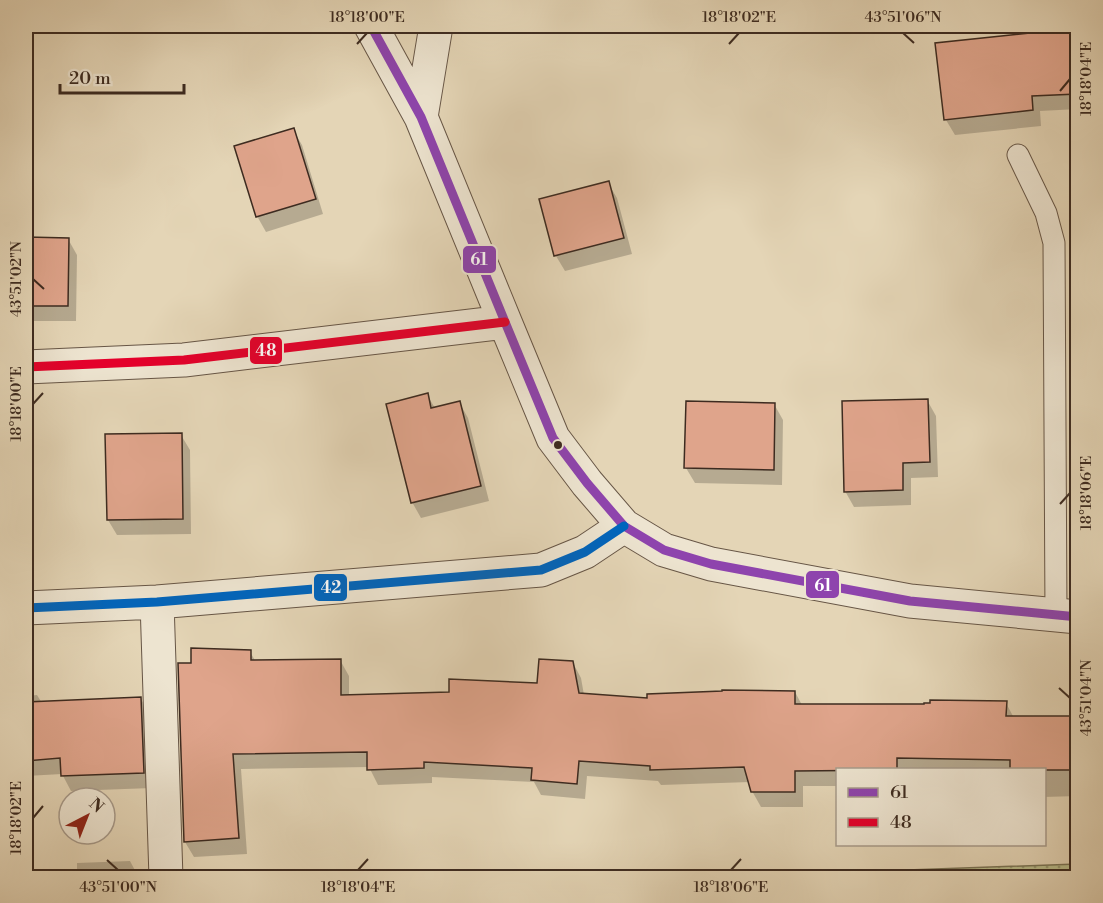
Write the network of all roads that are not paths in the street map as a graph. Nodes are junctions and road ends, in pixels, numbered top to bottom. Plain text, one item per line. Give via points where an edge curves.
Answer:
1 (371, 26) edge
2 (436, 26) edge
3 (421, 117) junction
4 (1018, 155) dead end
5 (505, 322) junction
6 (26, 367) edge
7 (624, 526) junction
8 (157, 602) junction
9 (26, 608) edge
10 (1067, 616) edge
11 (166, 878) edge

1 - 3 street
2 - 3 street
3 - 5 street
4 - 10 lane via 1046,213 1054,243
5 - 6 street via 184,360
5 - 7 street via 554,438
7 - 8 street via 585,552 541,570
7 - 10 street via 664,550 711,564 910,601
8 - 9 street
8 - 11 street

